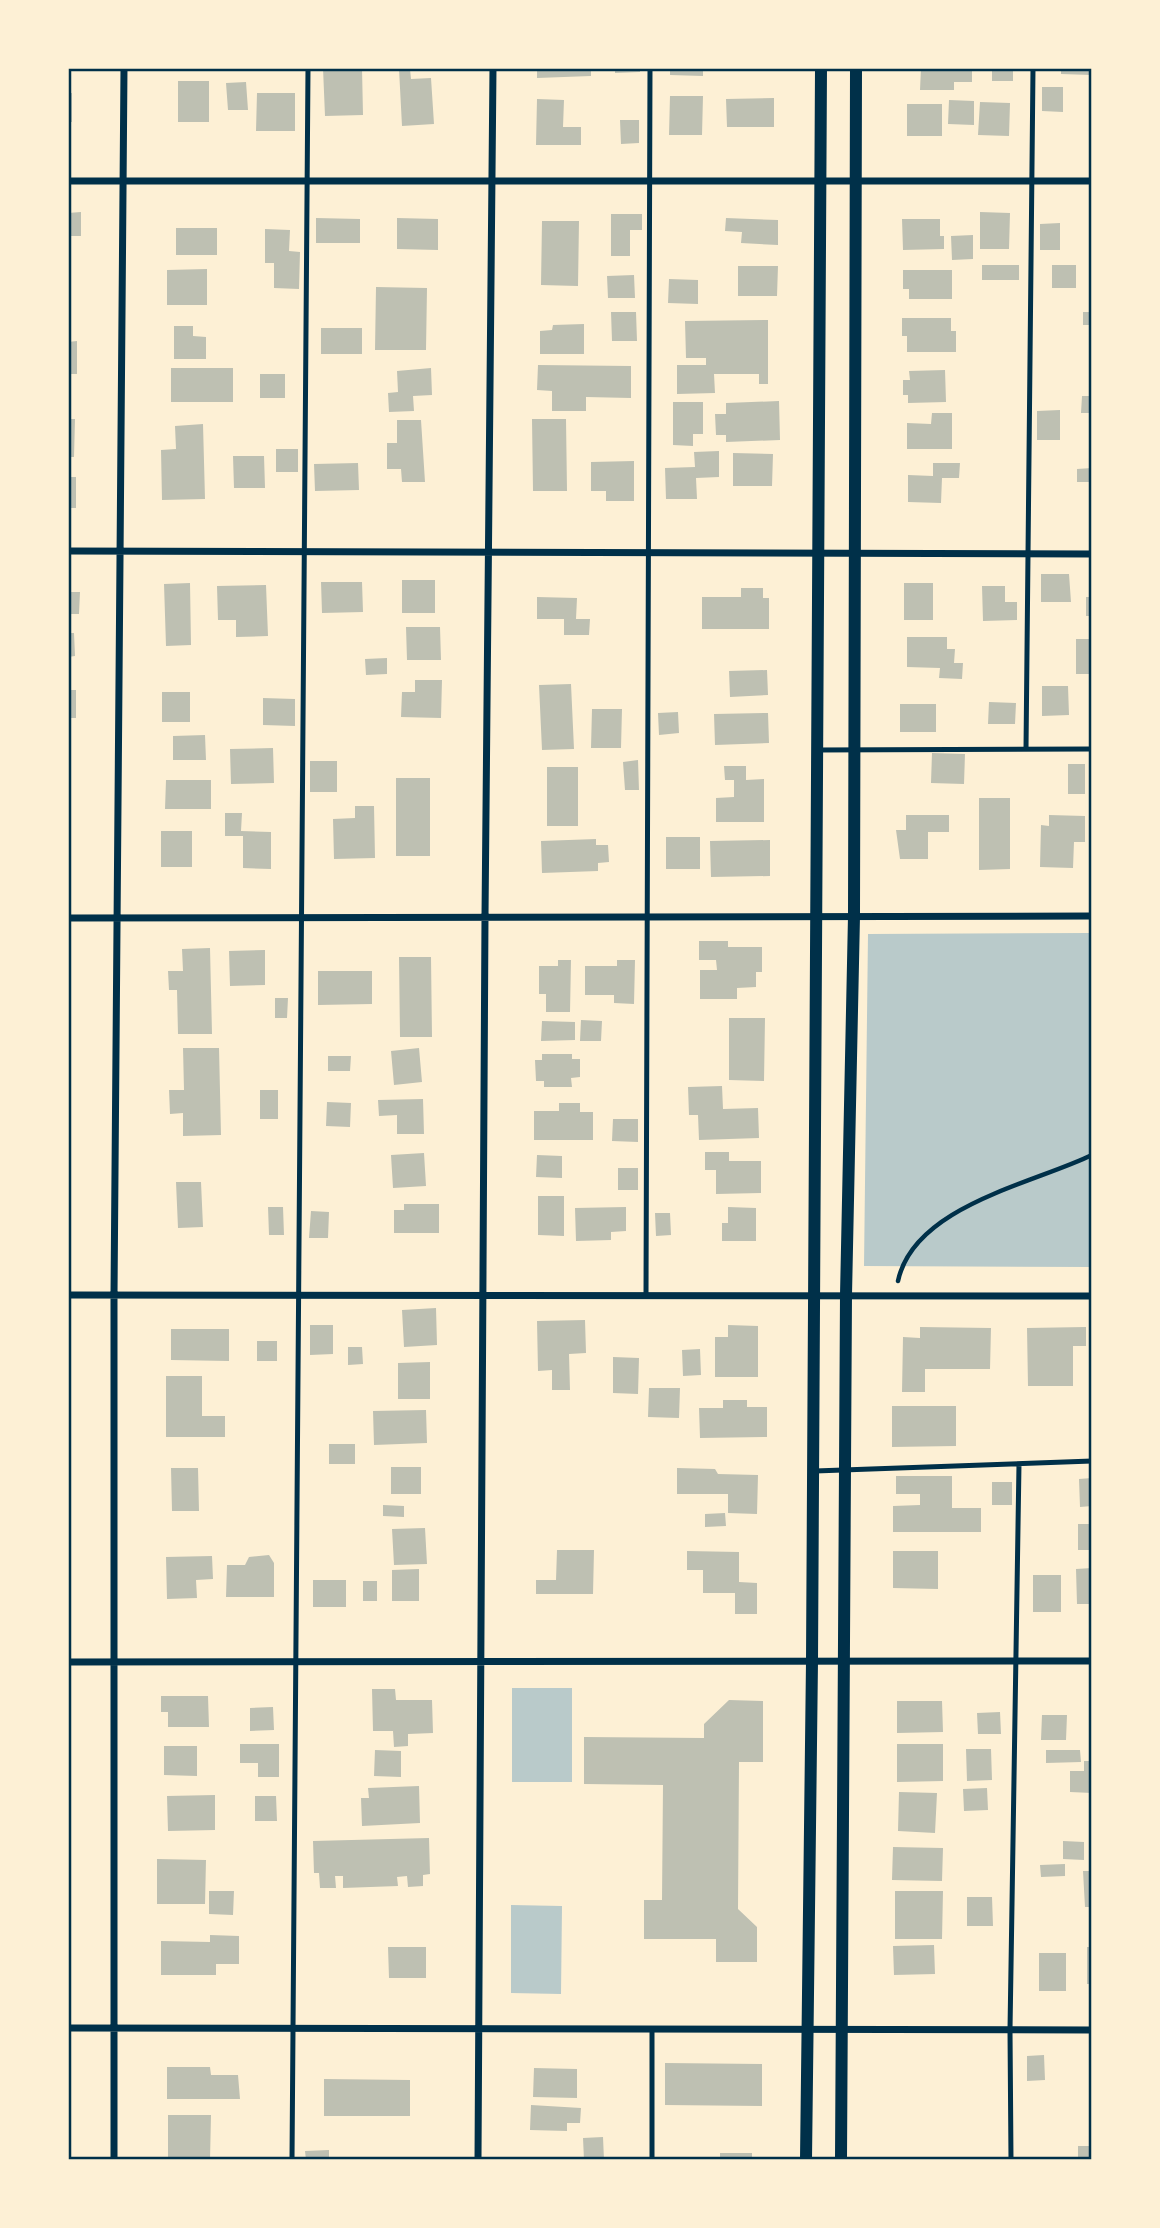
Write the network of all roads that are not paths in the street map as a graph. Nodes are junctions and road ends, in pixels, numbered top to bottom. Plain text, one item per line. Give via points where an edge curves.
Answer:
1 (124, 68) edge
2 (309, 68) edge
3 (494, 68) edge
4 (650, 68) edge
5 (821, 68) edge
6 (856, 68) edge
7 (1033, 68) edge
8 (68, 181) edge
9 (123, 181) junction
10 (308, 181) junction
11 (493, 181) junction
12 (651, 181) junction
13 (821, 181) junction
14 (855, 181) junction
15 (1031, 181) junction
16 (1092, 181) edge
17 (68, 551) edge
18 (120, 551) junction
19 (306, 551) junction
20 (489, 552) junction
21 (651, 552) junction
22 (820, 553) junction
23 (853, 553) junction
24 (1028, 554) junction
25 (1092, 554) edge
26 (852, 749) junction
27 (1026, 749) junction
28 (1092, 749) edge
29 (817, 750) junction
30 (646, 916) junction
31 (817, 916) junction
32 (854, 916) junction
33 (1092, 916) edge
34 (303, 917) junction
35 (485, 917) junction
36 (68, 918) edge
37 (117, 918) junction
38 (68, 1295) edge
39 (114, 1295) junction
40 (301, 1295) junction
41 (484, 1295) junction
42 (646, 1295) junction
43 (812, 1295) junction
44 (846, 1295) junction
45 (1092, 1296) edge
46 (1092, 1461) edge
47 (1019, 1464) junction
48 (812, 1471) junction
49 (846, 1471) junction
50 (812, 1661) junction
51 (843, 1661) junction
52 (1017, 1661) junction
53 (1092, 1661) edge
54 (68, 1662) edge
55 (113, 1662) junction
56 (296, 1662) junction
57 (481, 1662) junction
58 (68, 2028) edge
59 (116, 2028) junction
60 (292, 2028) junction
61 (480, 2028) junction
62 (652, 2029) junction
63 (806, 2029) junction
64 (840, 2029) junction
65 (1010, 2029) junction
66 (1092, 2029) edge
67 (114, 2160) edge
68 (292, 2160) edge
69 (478, 2160) edge
70 (652, 2160) edge
71 (806, 2160) edge
72 (841, 2160) edge
73 (1012, 2160) edge

1 - 9 street
2 - 10 lane
3 - 11 street
4 - 12 lane
5 - 13 street
6 - 14 street
7 - 15 lane
8 - 9 street
9 - 10 street
9 - 18 street
10 - 11 street
10 - 19 lane
11 - 12 street
11 - 20 street
12 - 13 street
12 - 21 lane
13 - 14 street
13 - 22 street
14 - 15 street
14 - 23 street
15 - 16 street
15 - 24 lane
17 - 18 street
18 - 19 street
18 - 37 street
19 - 20 street
19 - 34 lane
20 - 21 street
20 - 35 street
21 - 22 street
21 - 30 lane
22 - 23 street
22 - 29 street
23 - 24 street
23 - 26 street
24 - 25 street
24 - 27 lane
26 - 27 lane
26 - 29 lane
26 - 32 street
27 - 28 lane
29 - 31 street
30 - 31 street
30 - 35 street
30 - 42 lane
31 - 32 street
31 - 43 street
32 - 33 street
32 - 44 street
34 - 35 street
34 - 37 street
34 - 40 lane
35 - 41 street
36 - 37 street
37 - 39 street
38 - 39 street
39 - 40 street
39 - 55 street
40 - 41 street
40 - 56 lane
41 - 42 street
41 - 57 street
42 - 43 street
43 - 44 street
43 - 48 street
44 - 45 street
44 - 49 street
46 - 47 lane
47 - 49 lane
47 - 52 lane
48 - 49 lane
48 - 50 street
49 - 51 street
50 - 51 street
50 - 57 street
50 - 63 street
51 - 52 street
51 - 64 street
52 - 53 street
52 - 65 lane
54 - 55 street
55 - 56 street
55 - 59 street
56 - 57 street
56 - 60 lane
57 - 61 street
58 - 59 street
59 - 60 street
59 - 67 street
60 - 61 street
60 - 68 lane
61 - 62 street
61 - 69 street
62 - 63 street
62 - 70 lane
63 - 64 street
63 - 71 street
64 - 65 street
64 - 72 street
65 - 66 street
65 - 73 lane

